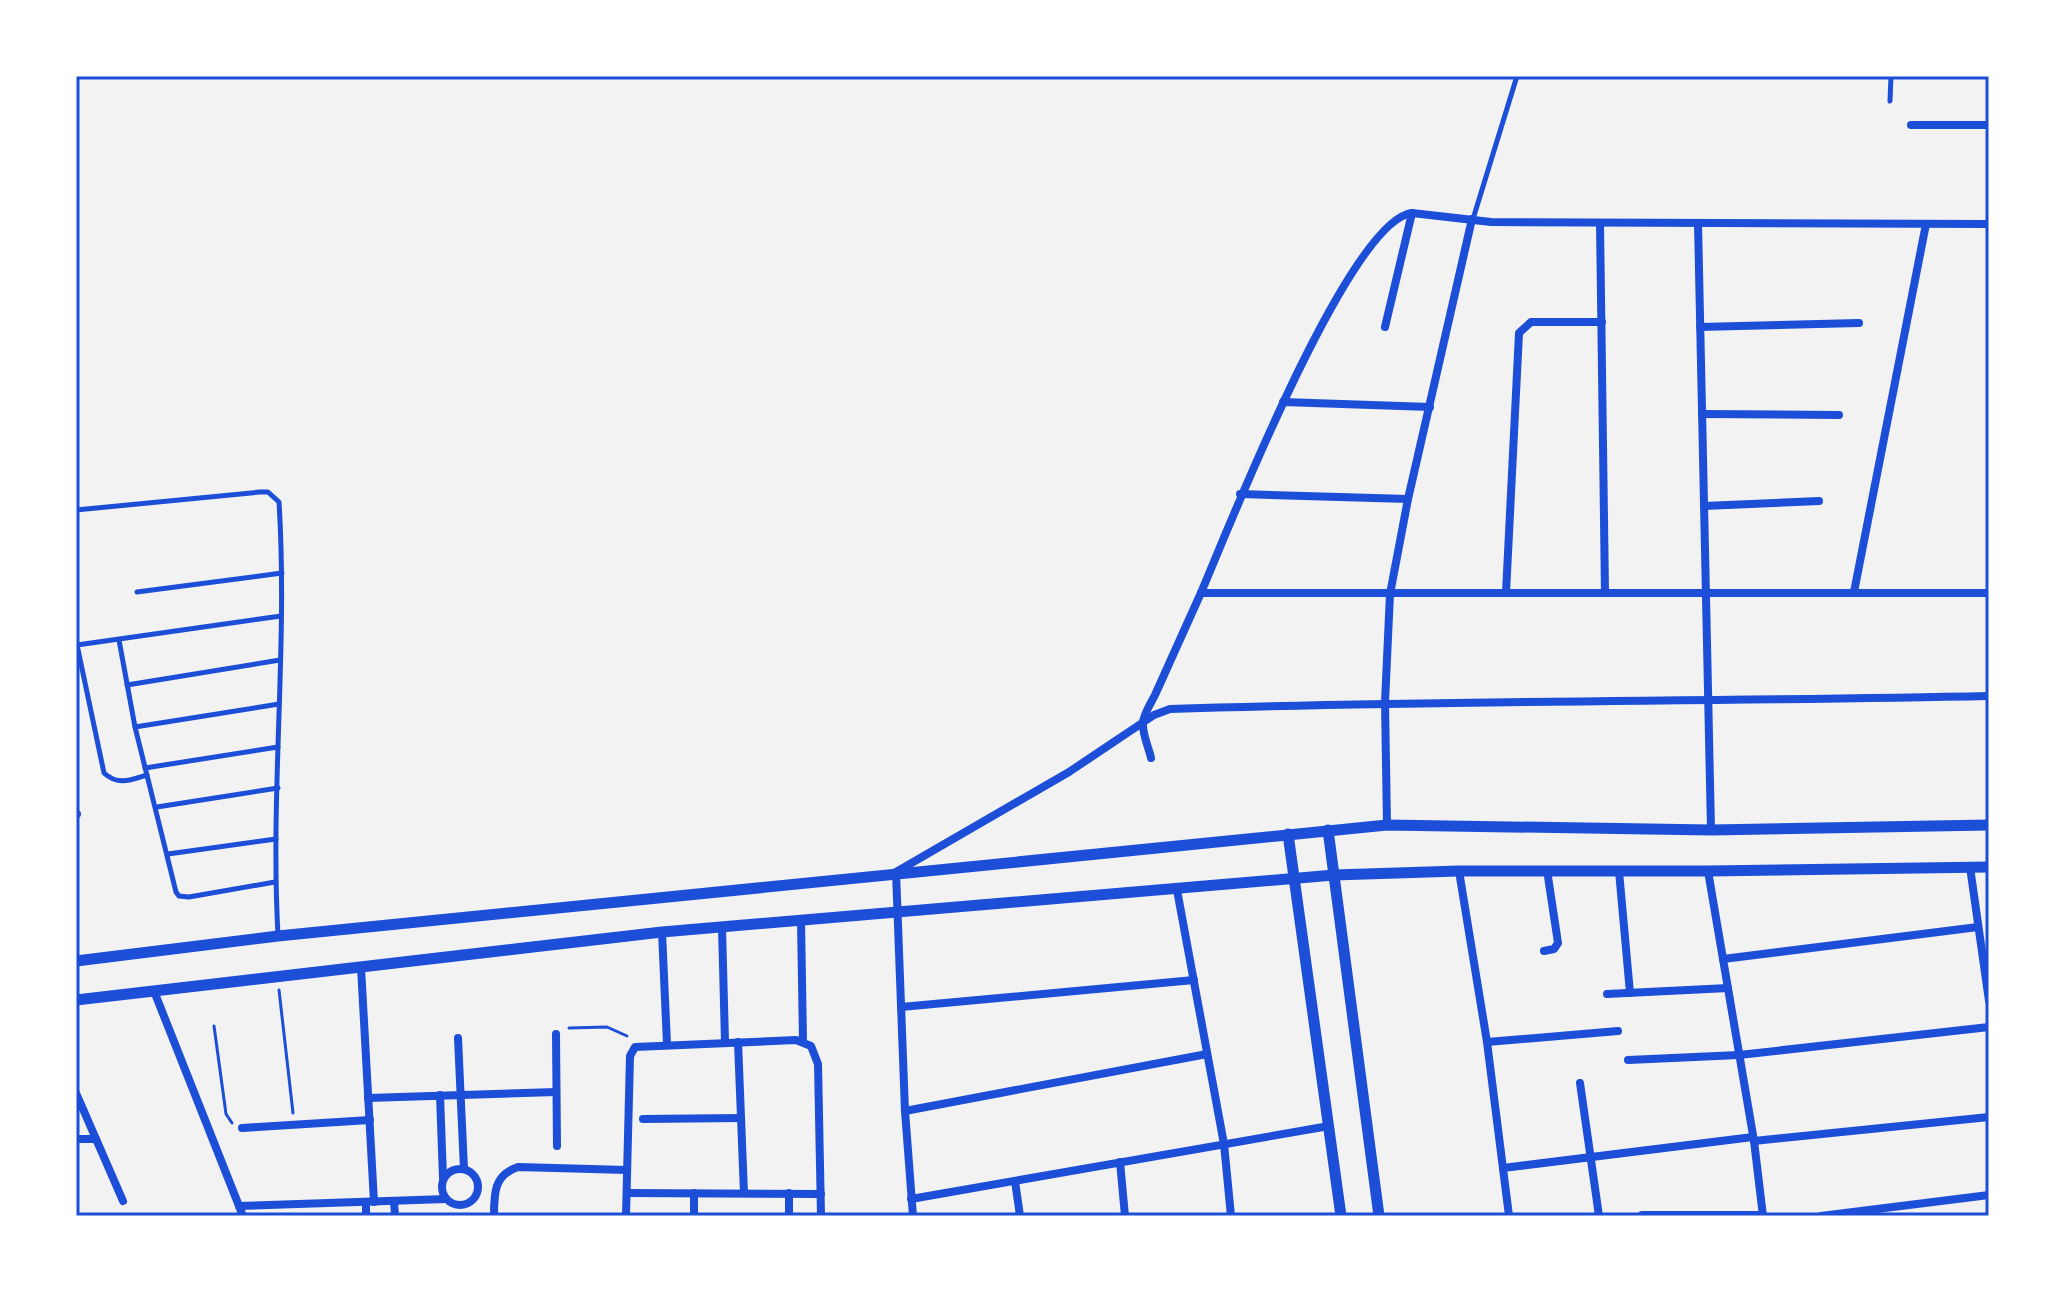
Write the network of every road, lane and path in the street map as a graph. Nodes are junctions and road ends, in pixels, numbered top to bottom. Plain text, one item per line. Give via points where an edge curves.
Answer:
1 (1517, 76) edge
2 (1891, 76) edge
3 (1890, 101) dead end
4 (1911, 125) dead end
5 (1989, 125) edge
6 (1412, 213) junction
7 (1472, 219) junction
8 (1600, 223) junction
9 (1698, 223) junction
10 (1926, 224) junction
11 (1989, 224) edge
12 (1602, 322) junction
13 (1859, 323) dead end
14 (1385, 327) dead end
15 (1700, 327) junction
16 (1283, 402) junction
17 (1430, 407) junction
18 (1702, 414) junction
19 (1839, 415) dead end
20 (1240, 494) junction
21 (1408, 499) junction
22 (1819, 501) dead end
23 (1704, 506) junction
24 (76, 510) edge
25 (282, 573) junction
26 (137, 592) dead end
27 (1854, 592) junction
28 (1201, 593) junction
29 (1506, 593) junction
30 (1605, 593) junction
31 (1989, 593) edge
32 (1390, 594) junction
33 (1706, 594) junction
34 (281, 616) junction
35 (119, 640) junction
36 (76, 642) edge
37 (280, 660) junction
38 (127, 685) junction
39 (1989, 696) edge
40 (1385, 702) junction
41 (1708, 702) junction
42 (279, 704) junction
43 (1143, 722) junction
44 (135, 727) junction
45 (278, 747) junction
46 (1151, 758) dead end
47 (146, 772) junction
48 (278, 788) junction
49 (157, 807) junction
50 (1387, 825) junction
51 (1989, 825) edge
52 (1328, 830) junction
53 (1711, 830) junction
54 (1288, 834) junction
55 (276, 839) junction
56 (168, 854) junction
57 (1970, 867) junction
58 (1989, 867) edge
59 (1547, 870) junction
60 (1459, 871) junction
61 (1619, 871) junction
62 (1708, 871) junction
63 (896, 872) junction
64 (1334, 875) junction
65 (1295, 879) junction
66 (275, 882) junction
67 (1177, 890) junction
68 (898, 913) junction
69 (801, 921) junction
70 (722, 927) junction
71 (1978, 927) junction
72 (662, 932) junction
73 (278, 936) junction
74 (1544, 951) dead end
75 (1723, 959) junction
76 (76, 961) edge
77 (361, 967) junction
78 (277, 977) junction
79 (1194, 980) junction
80 (1728, 988) junction
81 (154, 991) junction
82 (1630, 993) junction
83 (1607, 994) dead end
84 (76, 1000) edge
85 (1989, 1001) edge
86 (901, 1007) junction
87 (214, 1026) dead end
88 (1989, 1027) edge
89 (1618, 1031) dead end
90 (556, 1034) joint
91 (458, 1038) dead end
92 (800, 1041) junction
93 (725, 1042) junction
94 (738, 1042) junction
95 (1487, 1042) junction
96 (667, 1044) junction
97 (640, 1045) junction
98 (1207, 1054) junction
99 (1739, 1055) junction
100 (1628, 1060) dead end
101 (1580, 1083) dead end
102 (556, 1092) junction
103 (76, 1093) edge
104 (461, 1094) junction
105 (440, 1095) junction
106 (368, 1098) junction
107 (905, 1111) junction
108 (1989, 1117) edge
109 (741, 1118) junction
110 (643, 1119) dead end
111 (370, 1120) junction
112 (295, 1125) junction
113 (1329, 1126) junction
114 (242, 1128) joint
115 (76, 1139) edge
116 (96, 1139) junction
117 (1754, 1139) junction
118 (1224, 1144) junction
119 (557, 1146) dead end
120 (1591, 1157) junction
121 (1120, 1162) junction
122 (1503, 1168) junction
123 (464, 1169) junction
124 (627, 1170) junction
125 (443, 1178) junction
126 (1015, 1181) junction
127 (627, 1193) junction
128 (694, 1193) junction
129 (744, 1193) junction
130 (789, 1193) junction
131 (821, 1194) junction
132 (1989, 1195) edge
133 (446, 1199) junction
134 (911, 1199) junction
135 (123, 1201) dead end
136 (394, 1201) junction
137 (370, 1202) junction
138 (239, 1206) junction
139 (1642, 1215) edge
140 (1763, 1215) edge
141 (243, 1216) edge
142 (366, 1216) edge
143 (395, 1216) edge
144 (494, 1216) edge
145 (626, 1216) edge
146 (694, 1216) edge
147 (789, 1216) edge
148 (821, 1216) edge
149 (913, 1216) edge
150 (1020, 1216) edge
151 (1125, 1216) edge
152 (1231, 1216) edge
153 (1341, 1216) edge
154 (1379, 1216) edge
155 (1509, 1216) edge
156 (1599, 1216) edge
157 (1681, 1216) edge
158 (1821, 1216) edge

1 - 7 lane
2 - 3 lane
4 - 5 street
6 - 7 street
6 - 14 street
6 - 16 street via 1394,220 1364,258
7 - 8 street
7 - 17 street
8 - 9 street
8 - 12 street
9 - 10 street
9 - 15 street
10 - 11 street
10 - 27 street
12 - 29 street via 1531,322 1519,333
12 - 30 street
13 - 15 street
15 - 18 street
16 - 17 street
16 - 20 street
17 - 21 street
18 - 19 street
18 - 23 street
20 - 21 street
20 - 28 street
21 - 32 street
22 - 23 street
23 - 33 street
24 - 25 lane via 268,492 279,502
25 - 26 lane
25 - 34 lane
27 - 31 street
27 - 33 street
28 - 32 street
28 - 43 street
29 - 30 street
29 - 32 street
30 - 33 street
32 - 40 street
33 - 41 street
34 - 35 lane
34 - 37 lane
35 - 36 lane
35 - 38 lane
36 - 47 lane via 104,773 126,782
37 - 38 lane
37 - 42 lane
38 - 44 lane
39 - 41 street
40 - 41 street
40 - 43 street via 1170,709
40 - 50 street
41 - 53 street
42 - 44 lane
42 - 45 lane
43 - 46 street
43 - 63 street
44 - 47 lane
45 - 47 lane
45 - 48 lane
47 - 49 lane
48 - 49 lane
48 - 55 lane
49 - 56 lane
50 - 52 street
50 - 53 street
51 - 53 street
52 - 54 street
52 - 64 street
54 - 63 street
54 - 65 street
55 - 56 lane
55 - 66 lane
56 - 66 lane via 175,888 184,897
57 - 58 street
57 - 62 street
57 - 71 street
59 - 60 street
59 - 61 street
59 - 74 street via 1558,943
60 - 64 street
60 - 95 street
61 - 62 street
61 - 82 street
62 - 75 street
63 - 68 street
63 - 73 street
64 - 65 street
64 - 154 street
65 - 67 street
65 - 113 street
66 - 73 lane
67 - 68 street
67 - 79 street
68 - 69 street
68 - 86 street
69 - 70 street
69 - 92 street
70 - 72 street
70 - 93 street
71 - 75 street
71 - 85 street
72 - 77 street
72 - 96 street
73 - 76 street
75 - 80 street
77 - 78 street
77 - 106 street
78 - 81 street
78 - 112 path
79 - 86 street
79 - 98 street
80 - 82 street
80 - 99 street
81 - 84 street
81 - 138 street
82 - 83 street
86 - 107 street
87 - 114 path via 226,1114
88 - 99 street
89 - 95 street
90 - 97 path via 571,1027 607,1027
90 - 102 street
91 - 104 street
92 - 94 street
92 - 131 street via 815,1053 818,1064
93 - 94 street
93 - 96 street
94 - 109 street
95 - 122 street
96 - 97 street
97 - 124 street via 630,1056
98 - 107 street
98 - 118 street
99 - 100 street
99 - 117 street
101 - 120 street
102 - 104 street
102 - 119 street
103 - 116 street
104 - 105 street
104 - 123 street
105 - 106 street
105 - 125 street
106 - 111 street
107 - 134 street
108 - 117 street
109 - 110 street
109 - 129 street
111 - 112 street
111 - 137 street
112 - 114 street
113 - 118 street
113 - 153 street
115 - 116 street
116 - 135 street
117 - 120 street
117 - 140 street
118 - 121 street
118 - 152 street
120 - 122 street
120 - 156 street
121 - 126 street
121 - 151 street
122 - 155 street
123 - 125 street
123 - 133 street via 475,1176 476,1196 465,1205
124 - 127 street
124 - 144 street via 508,1170 495,1187
125 - 133 street
126 - 134 street
126 - 150 street
127 - 128 street
127 - 145 street
128 - 129 street
128 - 146 street
129 - 130 street
130 - 131 street
130 - 147 street
131 - 148 street
132 - 158 street
133 - 136 street
134 - 149 street
136 - 137 street
136 - 143 street
137 - 138 street
137 - 142 street
138 - 141 street
139 - 157 street
140 - 157 street

